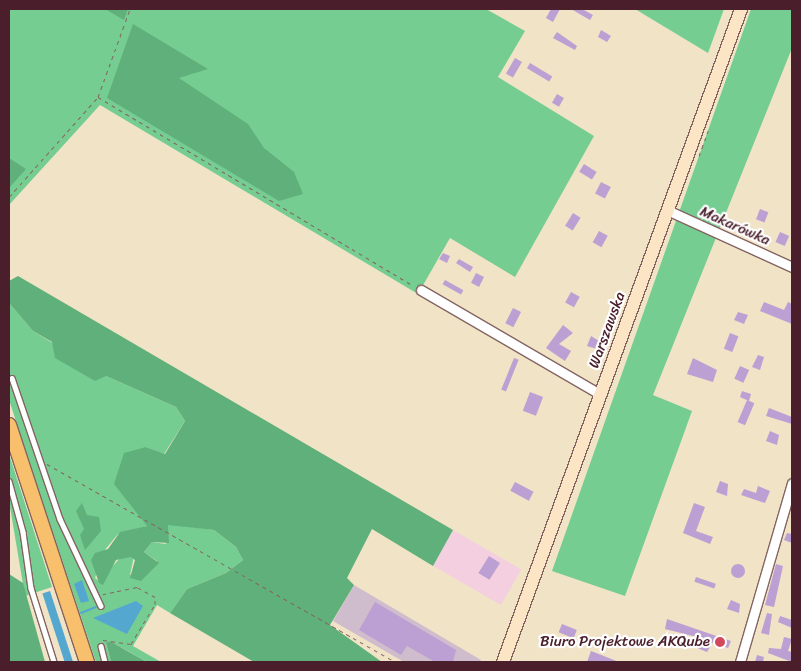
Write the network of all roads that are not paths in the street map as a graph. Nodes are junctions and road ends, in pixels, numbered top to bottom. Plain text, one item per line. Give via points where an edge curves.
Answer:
1 (741, 9) edge
2 (667, 210) junction
3 (792, 267) edge
4 (421, 290) road end
5 (12, 378) dead end
6 (600, 394) junction
7 (9, 424) edge
8 (9, 481) edge
9 (792, 483) edge
10 (101, 606) dead end
11 (101, 646) road end
12 (54, 662) edge
13 (87, 662) edge
14 (105, 662) edge
15 (504, 662) edge
16 (740, 662) edge

1 - 2 street, Warszawska
2 - 3 street, Makarówka
2 - 6 street, Warszawska
4 - 6 street
5 - 10 lane via 60,519
6 - 15 street, Warszawska
7 - 13 main road
8 - 12 lane via 24,532 31,588
9 - 16 street
11 - 14 lane

